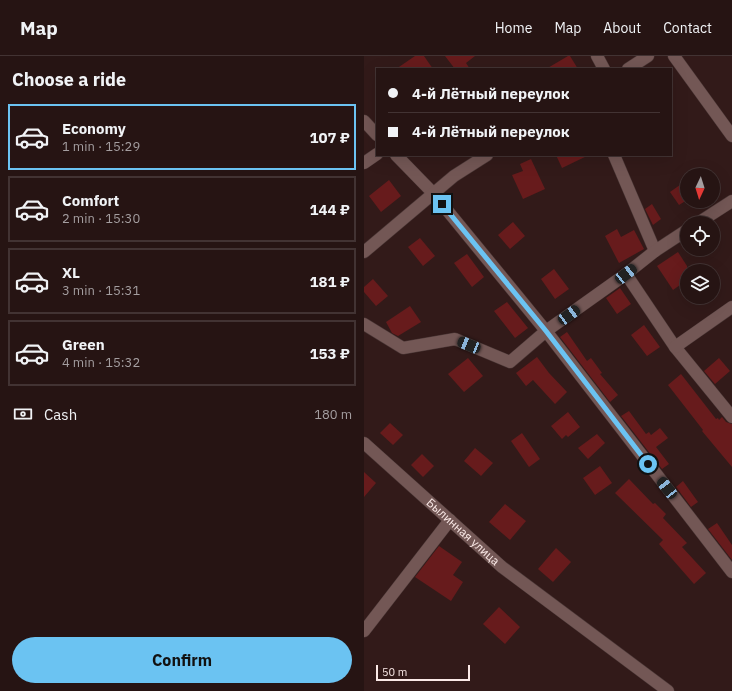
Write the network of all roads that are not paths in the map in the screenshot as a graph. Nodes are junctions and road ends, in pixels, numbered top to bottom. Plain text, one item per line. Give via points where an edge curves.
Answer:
1 (597, 56) edge
2 (648, 56) edge
3 (674, 56) edge
4 (603, 68) edge
5 (630, 68) edge
6 (364, 120) edge
7 (376, 133) edge
8 (732, 136) edge
9 (376, 155) edge
10 (397, 156) edge
11 (485, 156) edge
12 (614, 156) edge
13 (364, 162) edge
14 (433, 193) junction
15 (732, 201) edge
16 (709, 216) edge
17 (680, 235) edge
18 (655, 251) junction
19 (364, 252) edge
20 (626, 274) junction
21 (732, 307) edge
22 (364, 324) edge
23 (546, 331) junction
24 (675, 347) junction
25 (732, 416) edge
26 (366, 449) edge
27 (450, 520) junction
28 (732, 572) edge
29 (364, 631) edge
30 (668, 691) edge

1 - 4 street
2 - 5 street
3 - 8 street
6 - 7 street
9 - 13 street
10 - 14 street
11 - 14 street
12 - 18 street
14 - 19 street
14 - 23 street
15 - 16 street
17 - 18 street
18 - 20 street
20 - 23 street
20 - 24 street
21 - 24 street
22 - 23 street via 403,348 455,339 510,362
23 - 28 street
24 - 25 street
26 - 27 street, Былинная улица
27 - 29 street
27 - 30 street, Былинная улица via 502,567

